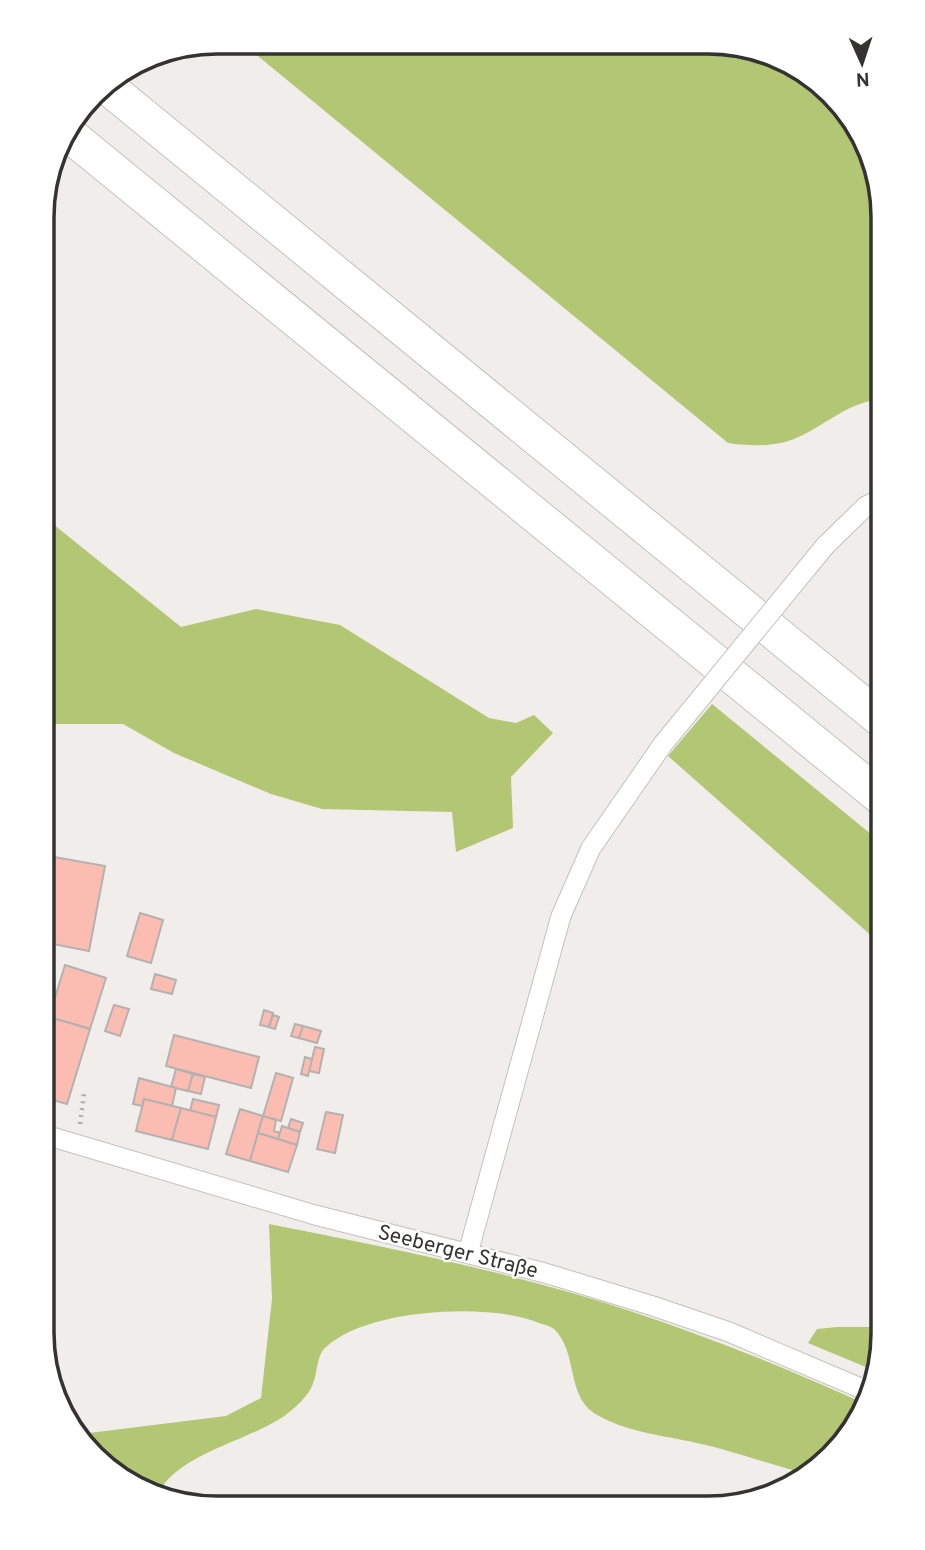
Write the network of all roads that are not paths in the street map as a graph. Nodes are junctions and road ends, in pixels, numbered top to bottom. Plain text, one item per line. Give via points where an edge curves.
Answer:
1 (114, 92) edge
2 (75, 139) edge
3 (871, 504) edge
4 (871, 712) edge
5 (870, 789) edge
6 (54, 1138) edge
7 (468, 1253) junction
8 (861, 1388) edge

1 - 4 highway
2 - 5 highway
3 - 7 street, bridge via 825,546 663,744 591,848 561,916
6 - 7 street, Seeberger Straße via 303,1211
7 - 8 street, Seeberger Straße via 729,1332

